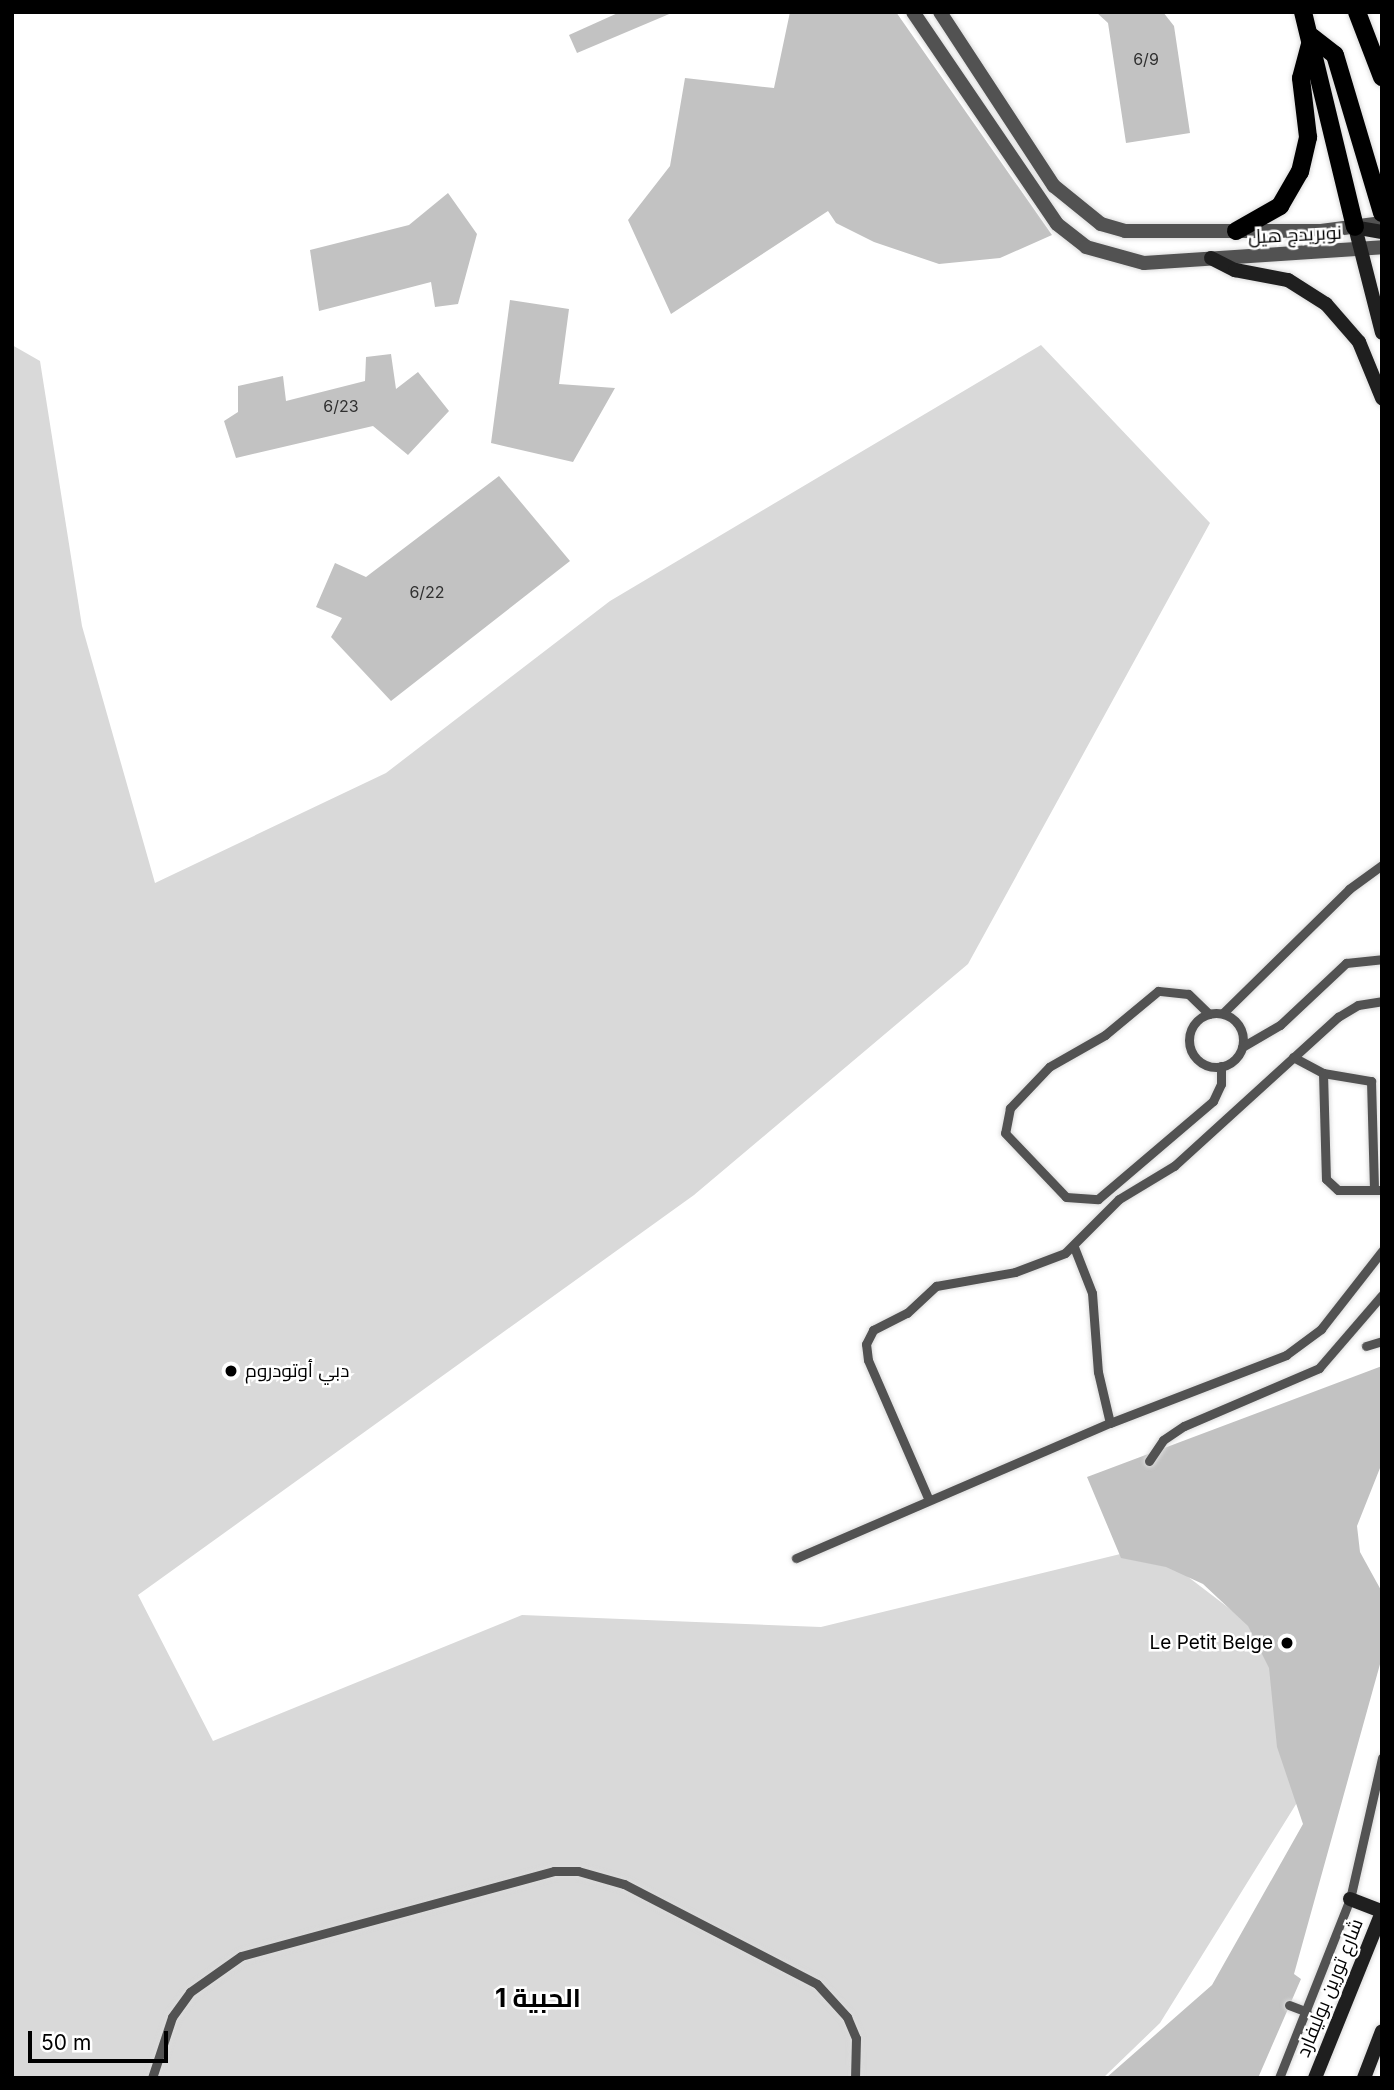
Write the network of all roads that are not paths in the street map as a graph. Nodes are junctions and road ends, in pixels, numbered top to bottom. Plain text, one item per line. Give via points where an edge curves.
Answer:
1 (913, 12) edge
2 (940, 12) edge
3 (1303, 12) edge
4 (1357, 12) edge
5 (1312, 37) junction
6 (1382, 77) edge
7 (1382, 213) edge
8 (1382, 223) edge
9 (1355, 227) junction
10 (1236, 231) junction
11 (1382, 232) edge
12 (1382, 247) edge
13 (1360, 250) junction
14 (1210, 258) junction
15 (1382, 333) edge
16 (1382, 398) edge
17 (1382, 865) edge
18 (1382, 959) edge
19 (1382, 1001) edge
20 (1223, 1013) junction
21 (1209, 1014) junction
22 (1242, 1047) junction
23 (1293, 1058) junction
24 (1221, 1066) junction
25 (1323, 1073) junction
26 (1378, 1190) edge
27 (1074, 1247) junction
28 (1382, 1251) edge
29 (1382, 1295) edge
30 (1382, 1341) edge
31 (1366, 1346) dead end
32 (1110, 1423) junction
33 (1149, 1461) dead end
34 (928, 1499) junction
35 (796, 1558) dead end
36 (1382, 1758) edge
37 (1350, 1899) junction
38 (1382, 1912) edge
39 (1289, 2005) dead end
40 (1307, 2012) junction
41 (1382, 2031) edge
42 (152, 2078) edge
43 (855, 2078) edge
44 (1279, 2078) edge
45 (1315, 2078) edge
46 (1364, 2078) edge

1 - 14 street, نوبريدج هيل via 1057,224 1086,247 1112,257 1144,263
2 - 10 street, نوبريدج هيل via 1065,199 1101,223 1125,232
3 - 5 main road
4 - 6 main road
5 - 7 main road via 1335,55
5 - 9 main road
5 - 10 main road via 1301,78 1308,137 1300,172 1273,212
8 - 9 street, نوبريدج هيل
9 - 10 street, نوبريدج هيل
9 - 11 main road
9 - 13 main road
12 - 13 street, نوبريدج هيل
13 - 14 street, نوبريدج هيل
13 - 15 main road
14 - 16 main road via 1235,270 1288,280 1326,304 1359,342
17 - 20 lane via 1349,890
18 - 22 lane via 1346,963 1280,1025
19 - 23 lane via 1348,1010
20 - 21 lane
20 - 22 lane via 1240,1026
21 - 24 lane via 1192,1027 1189,1042 1200,1061
21 - 24 lane via 1181,991 1158,991 1105,1035 1049,1068 1010,1108 1005,1133 1066,1197 1098,1199 1213,1101 1221,1084
22 - 24 lane
23 - 25 lane
23 - 27 lane via 1174,1166 1119,1199
25 - 26 lane via 1371,1081
25 - 26 lane via 1326,1180 1338,1190
27 - 32 lane via 1092,1293 1098,1372
27 - 34 lane via 1015,1272 936,1286 868,1336 868,1360
28 - 32 lane via 1321,1329 1298,1348
29 - 33 lane via 1319,1368 1184,1426 1163,1440
30 - 31 lane
32 - 34 lane
34 - 35 lane
36 - 37 lane
37 - 38 main road
37 - 40 lane
38 - 45 main road, شارع تورين بوليفارد
39 - 40 lane
40 - 44 lane
41 - 46 main road
42 - 43 lane via 172,2017 198,1985 240,1956 554,1871 578,1871 624,1884 817,1984 847,2017 857,2049

